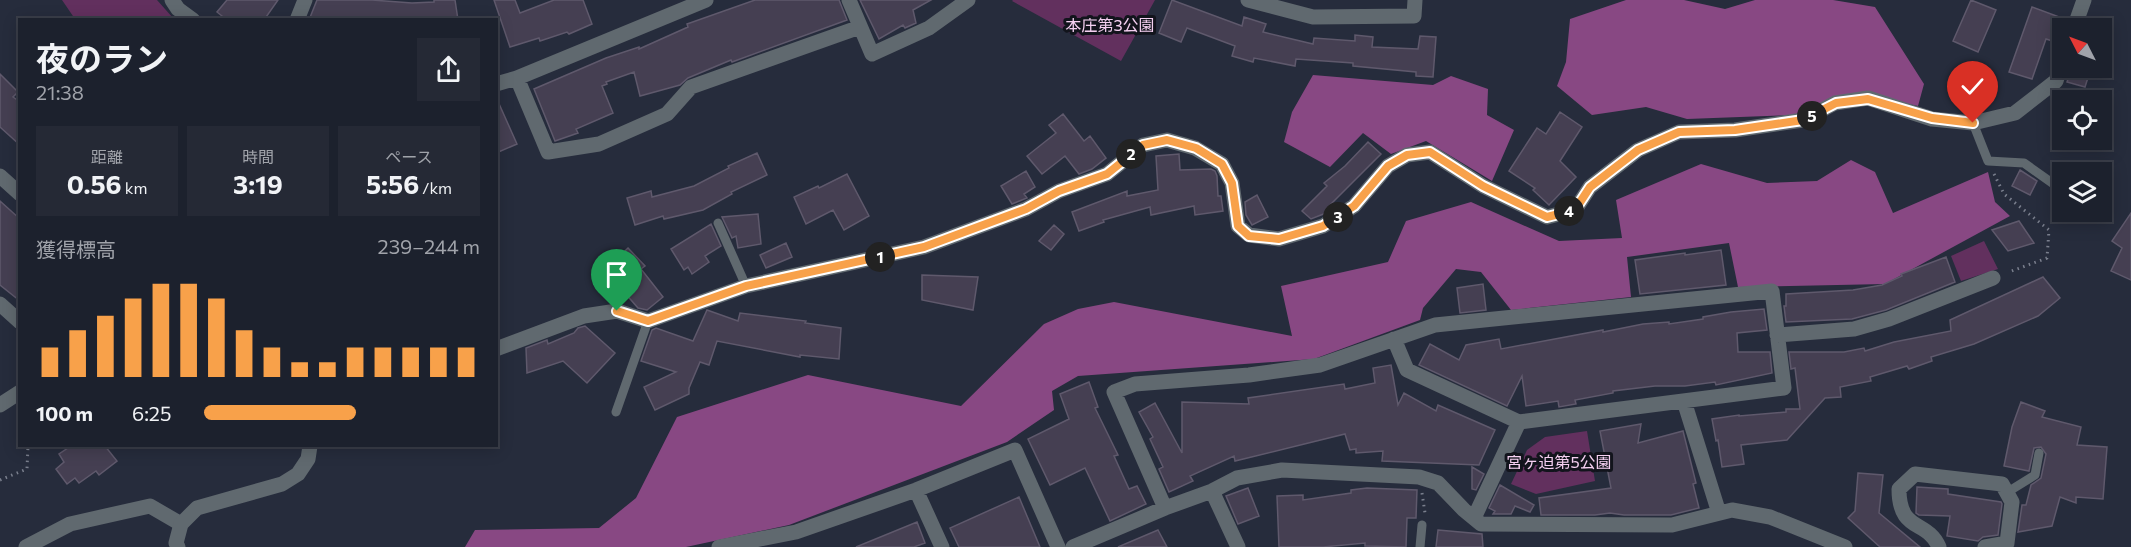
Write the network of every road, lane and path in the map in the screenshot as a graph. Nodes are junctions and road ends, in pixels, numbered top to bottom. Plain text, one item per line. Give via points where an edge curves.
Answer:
1 (172, 0) edge
2 (305, 0) edge
3 (706, 0) edge
4 (849, 0) edge
5 (968, 0) edge
6 (1248, 0) edge
7 (1415, 0) edge
8 (2084, 0) edge
9 (675, 6) edge
10 (190, 18) edge
11 (298, 18) edge
12 (2078, 18) edge
13 (860, 27) junction
14 (517, 78) junction
15 (2057, 78) edge
16 (498, 83) edge
17 (1973, 123) junction
18 (1988, 161) junction
19 (0, 176) edge
20 (2052, 182) edge
21 (18, 192) edge
22 (718, 223) dead end
23 (1993, 278) joint
24 (746, 286) junction
25 (0, 304) edge
26 (18, 320) edge
27 (648, 321) junction
28 (1777, 335) junction
29 (1394, 339) junction
30 (498, 348) edge
31 (18, 393) edge
32 (1684, 401) junction
33 (0, 405) edge
34 (616, 412) dead end
35 (1519, 422) junction
36 (28, 447) edge
37 (310, 447) edge
38 (2039, 453) dead end
39 (1419, 477) junction
40 (0, 480) edge
41 (916, 490) junction
42 (1212, 490) junction
43 (2007, 493) junction
44 (1165, 508) junction
45 (1719, 513) junction
46 (1474, 518) junction
47 (181, 524) junction
48 (1422, 525) joint
49 (2009, 545) edge
50 (26, 547) edge
51 (178, 547) edge
52 (719, 547) edge
53 (942, 547) edge
54 (1058, 547) edge
55 (1073, 547) edge
56 (1238, 547) edge
57 (1420, 547) edge
58 (1845, 547) edge
59 (1939, 547) edge
60 (1985, 547) edge

1 - 10 street
2 - 11 street
3 - 9 street
4 - 13 street
5 - 13 street via 928,28 872,54
6 - 7 street via 1313,17 1414,16
8 - 12 street
9 - 14 street
13 - 14 street via 691,87 667,114 589,146 548,152
14 - 16 street
15 - 17 street via 2015,113
17 - 18 lane
17 - 24 street via 1932,118 1868,99 1836,103 1803,120 1735,130 1679,132 1638,150 1590,187 1575,210 1547,217 1483,186 1430,152 1407,155 1388,166 1354,206 1323,226 1279,239 1249,236 1238,226 1232,183 1222,164 1196,148 1167,140 1143,145 1107,174 924,247
18 - 20 lane via 2024,163
18 - 23 path via 2004,194 2049,230 2047,258
19 - 21 street
22 - 24 lane
23 - 28 street via 1854,329
24 - 27 street
25 - 26 street
27 - 30 street via 617,311 584,316
27 - 34 lane
28 - 29 street via 1772,291 1435,325
28 - 32 street via 1784,388
29 - 35 street via 1407,370
29 - 44 street via 1320,365 1134,384 1114,392
31 - 33 street
32 - 35 street
32 - 45 street
35 - 46 street
36 - 40 path via 27,470
37 - 47 street via 308,459 298,474 282,484 197,508
38 - 43 lane via 2035,475
39 - 42 street via 1282,470 1237,478
39 - 46 street via 1438,483
39 - 48 path via 1425,514
41 - 52 street via 796,532
41 - 53 street
41 - 54 street via 1015,450
42 - 44 street
42 - 56 street
43 - 49 street via 2012,502
43 - 59 street via 2002,484 1915,474 1899,489 1899,506 1906,518 1936,539
44 - 55 street
45 - 46 street via 1672,525 1481,524
45 - 58 street via 1732,510 1770,517
47 - 50 street via 150,506 70,524
47 - 51 street
48 - 57 lane
49 - 60 street

